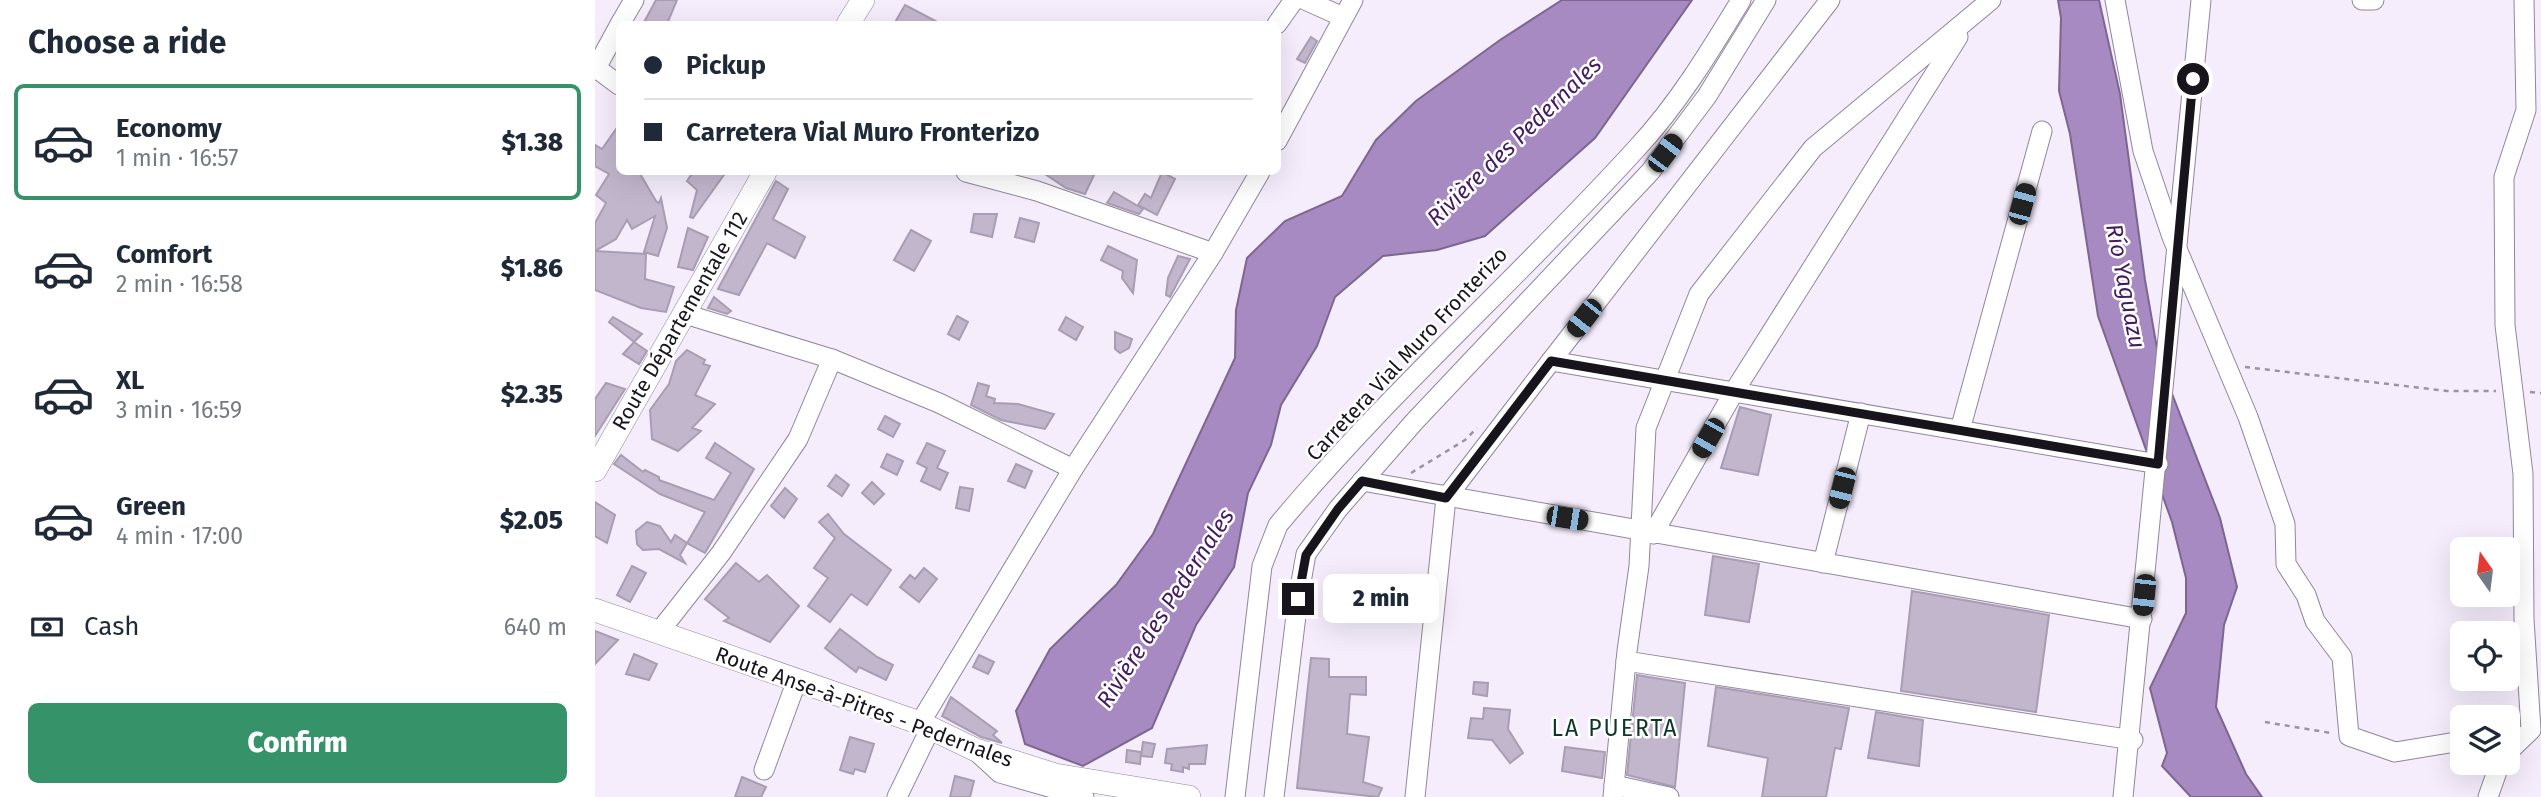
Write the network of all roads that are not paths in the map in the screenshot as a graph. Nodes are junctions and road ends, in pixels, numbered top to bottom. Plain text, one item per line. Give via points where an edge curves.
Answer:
1 (634, 0) edge
2 (863, 0) edge
3 (1294, 0) edge
4 (1305, 0) edge
5 (1741, 0) edge
6 (1766, 0) edge
7 (1830, 0) edge
8 (1991, 0) edge
9 (2116, 0) edge
10 (2201, 0) edge
11 (2362, 0) edge
12 (2374, 0) edge
13 (2524, 0) edge
14 (1348, 8) edge
15 (1969, 19) junction
16 (622, 21) edge
17 (850, 21) edge
18 (1279, 21) edge
19 (616, 32) edge
20 (595, 69) edge
21 (616, 83) edge
22 (2042, 131) dead end
23 (1281, 134) edge
24 (763, 175) edge
25 (977, 175) edge
26 (1258, 175) edge
27 (1213, 253) junction
28 (685, 314) junction
29 (832, 359) junction
30 (1551, 361) junction
31 (1667, 380) junction
32 (1735, 390) junction
33 (1861, 413) junction
34 (1960, 430) junction
35 (2158, 464) junction
36 (596, 466) edge
37 (1073, 469) junction
38 (1362, 481) junction
39 (1446, 498) junction
40 (1646, 532) junction
41 (1823, 563) junction
42 (595, 610) edge
43 (2142, 619) junction
44 (659, 632) junction
45 (1626, 661) junction
46 (797, 680) junction
47 (926, 725) junction
48 (2536, 730) edge
49 (2133, 740) dead end
50 (2450, 743) edge
51 (2520, 743) edge
52 (976, 750) junction
53 (764, 770) dead end
54 (2496, 775) edge
55 (1613, 791) edge
56 (1108, 792) edge
57 (897, 797) edge
58 (1084, 797) edge
59 (1189, 797) edge
60 (1235, 797) edge
61 (1274, 797) edge
62 (1415, 797) edge
63 (1669, 797) edge
64 (2123, 797) edge
65 (2488, 797) edge

1 - 16 street
2 - 17 main road
3 - 18 street
4 - 14 street
5 - 60 street, Carretera Vial Muro Fronterizo via 1707,56 1639,146 1461,327 1279,525 1262,566
6 - 38 street via 1707,96 1650,172
7 - 30 street
8 - 15 street
9 - 50 street via 2143,151 2172,237 2248,417 2285,524 2286,564 2306,595 2315,621 2342,657 2349,736 2395,752
10 - 35 street
11 - 12 street
13 - 48 street via 2526,110 2504,177 2505,325 2523,474 2524,620
14 - 23 street
15 - 31 street via 1813,148 1699,294
15 - 32 street
19 - 20 street
20 - 21 street
22 - 34 street
24 - 28 main road, Route Départementale 112
25 - 27 street via 1037,191
26 - 27 street
27 - 37 street
28 - 29 street
28 - 36 main road, Route Départementale 112
29 - 37 street via 939,403
29 - 44 street via 798,439 721,554
30 - 31 street
30 - 39 street
31 - 32 street
31 - 40 street via 1646,428
32 - 33 street
32 - 40 street
33 - 34 street
33 - 41 street
34 - 35 street
35 - 43 street
37 - 47 street
38 - 39 street
38 - 61 street via 1306,555
39 - 40 street
39 - 62 street
40 - 41 street
40 - 45 street
41 - 43 street
42 - 44 main road, Route Anse-à-Pitres - Pedernales
43 - 64 street
44 - 46 main road, Route Anse-à-Pitres - Pedernales
45 - 49 street
45 - 55 street
46 - 47 main road, Route Anse-à-Pitres - Pedernales
46 - 53 street
47 - 52 main road, Route Anse-à-Pitres - Pedernales
47 - 57 street
48 - 51 street
52 - 56 main road, Route Anse-à-Pitres - Pedernales
52 - 58 street via 1000,773
54 - 65 street
55 - 63 street
56 - 59 main road, Route Anse-à-Pitres - Pedernales

